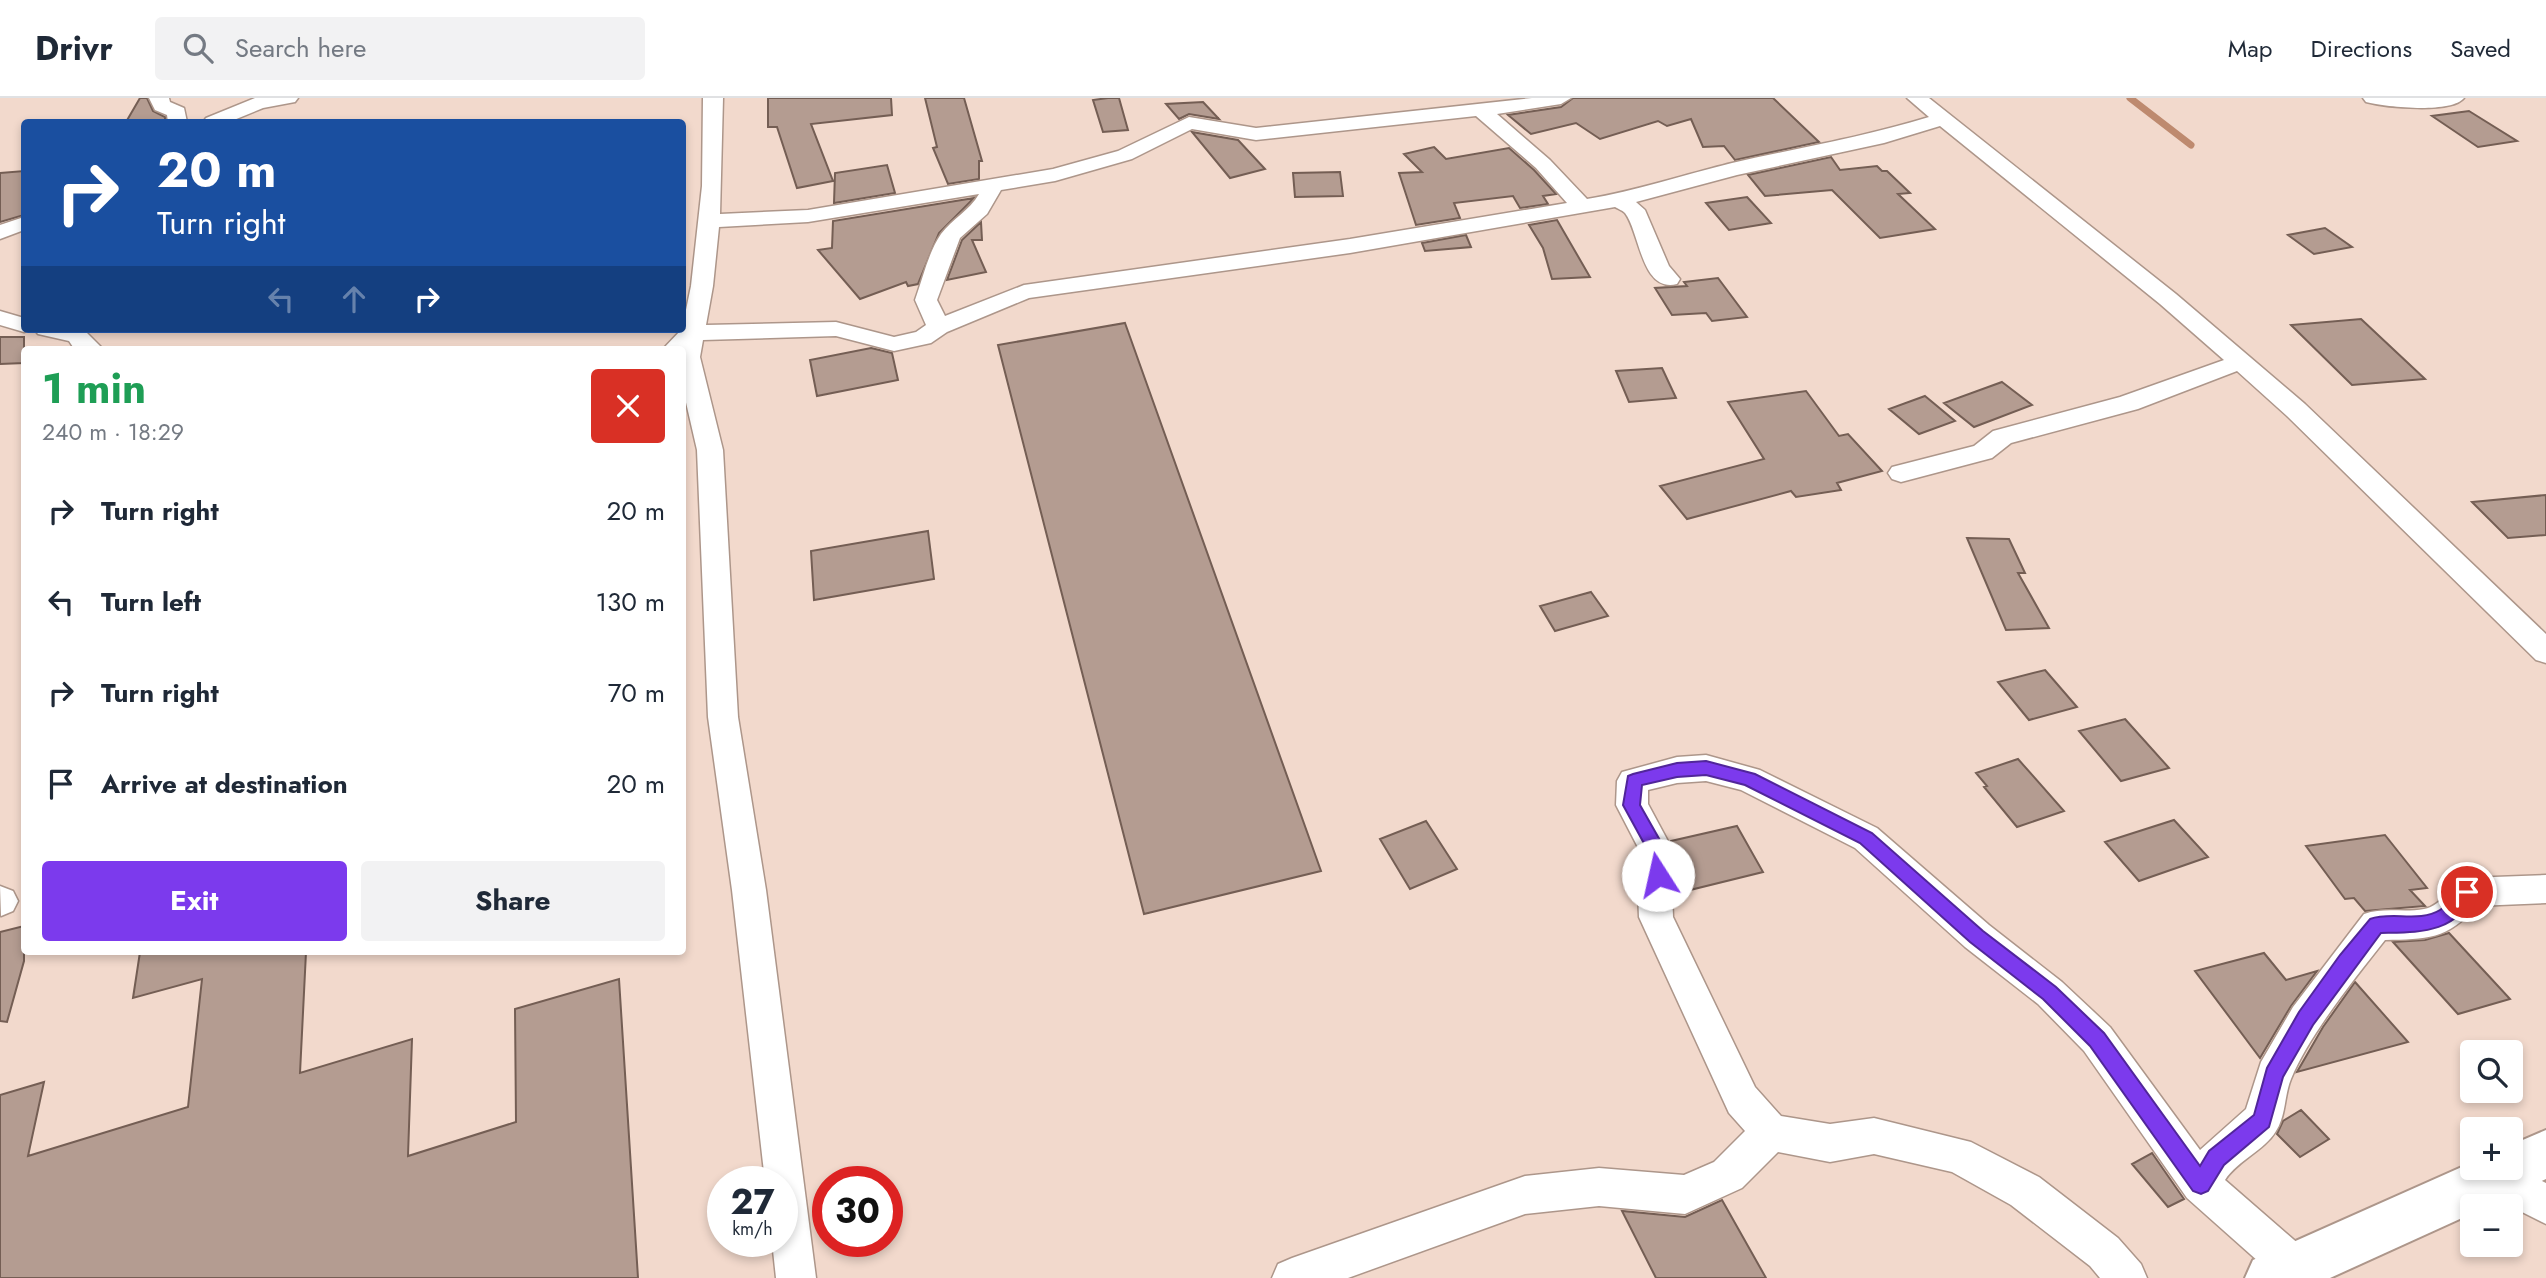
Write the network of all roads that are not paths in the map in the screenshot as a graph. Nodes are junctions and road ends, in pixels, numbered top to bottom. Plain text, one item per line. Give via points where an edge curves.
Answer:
1 (159, 98) edge
2 (288, 98) edge
3 (713, 98) edge
4 (1189, 98) edge
5 (1561, 98) edge
6 (1917, 98) edge
7 (2372, 98) edge
8 (2454, 98) edge
9 (1481, 110) junction
10 (177, 119) edge
11 (220, 119) edge
12 (1944, 119) junction
13 (1189, 123) junction
14 (992, 186) junction
15 (1619, 200) junction
16 (1582, 206) junction
17 (709, 221) junction
18 (21, 224) edge
19 (0, 233) edge
20 (1669, 279) dead end
21 (0, 318) edge
22 (21, 324) edge
23 (939, 327) junction
24 (64, 333) edge
25 (684, 342) edge
26 (84, 346) edge
27 (686, 350) edge
28 (2240, 362) junction
29 (1901, 474) dead end
30 (2546, 652) edge
31 (2546, 889) edge
32 (1771, 1132) junction
33 (2546, 1154) edge
34 (2523, 1164) edge
35 (2487, 1180) edge
36 (2500, 1180) edge
37 (2201, 1184) junction
38 (2546, 1204) edge
39 (2282, 1272) edge
40 (796, 1278) edge
41 (1292, 1278) edge
42 (2127, 1278) edge

1 - 10 street via 162,106 177,112
2 - 11 street via 258,103
3 - 17 street
4 - 13 street via 1194,110
5 - 9 street
6 - 12 street
7 - 8 street via 2402,103
9 - 13 street via 1256,134
9 - 16 street via 1543,164
12 - 15 street via 1884,138 1734,169
12 - 28 street
13 - 14 street via 1125,155 1055,175
14 - 17 street via 808,216
14 - 23 street via 978,213 952,233 937,262 926,300
15 - 16 street
15 - 20 street via 1634,210 1659,269
16 - 23 street via 1350,246 1024,292
17 - 25 street via 702,286
18 - 19 street
21 - 22 street
23 - 25 street via 923,338 894,344 836,328
24 - 26 street via 77,336
27 - 40 street via 710,450 723,717
28 - 29 street via 2129,403 2002,438 1983,452
28 - 30 street via 2296,410
31 - 37 street via 2467,892 2448,915 2425,924 2376,925 2306,1019 2274,1074 2262,1120 2217,1158
32 - 37 street via 1742,1100 1656,916 1661,858 1632,805 1633,780 1706,768 1749,779 1866,838 2050,993 2097,1040
32 - 41 street via 1728,1175 1685,1195 1599,1187 1525,1195
32 - 42 street via 1830,1143 1874,1136 1958,1155 2025,1191 2104,1252
33 - 34 street
35 - 39 street
36 - 38 street
37 - 39 street

